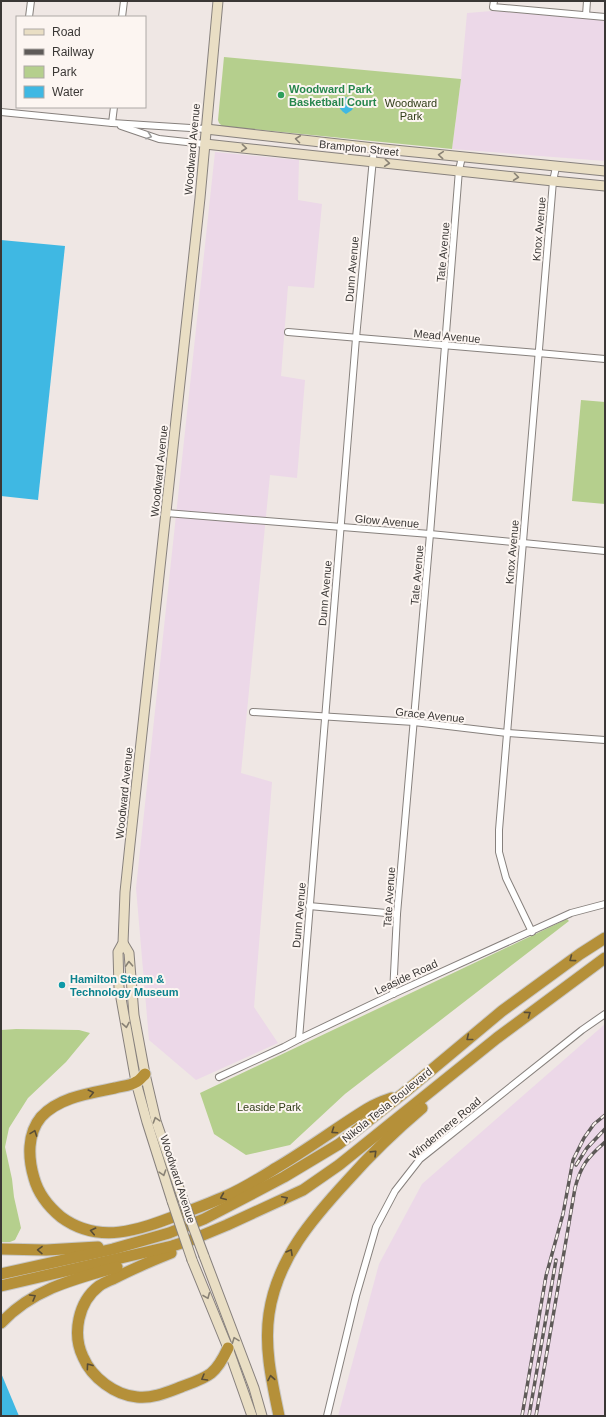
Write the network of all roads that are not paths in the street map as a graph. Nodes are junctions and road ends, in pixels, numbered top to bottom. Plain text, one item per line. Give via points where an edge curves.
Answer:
1 (31, 1) edge
2 (124, 1) edge
3 (218, 1) edge
4 (587, 1) edge
5 (494, 4) edge
6 (586, 15) junction
7 (29, 16) edge
8 (122, 16) edge
9 (605, 17) edge
10 (21, 108) edge
11 (114, 108) edge
12 (1, 112) edge
13 (20, 114) junction
14 (112, 123) junction
15 (206, 129) junction
16 (205, 144) junction
17 (374, 148) junction
18 (462, 157) junction
19 (372, 161) junction
20 (556, 167) junction
21 (459, 170) junction
22 (605, 172) edge
23 (553, 181) junction
24 (605, 186) edge
25 (288, 332) dead end
26 (356, 338) junction
27 (445, 346) junction
28 (538, 352) junction
29 (605, 359) edge
30 (166, 513) junction
31 (341, 527) junction
32 (430, 534) junction
33 (523, 543) junction
34 (605, 551) edge
35 (253, 712) dead end
36 (326, 717) junction
37 (414, 722) junction
38 (507, 733) junction
39 (605, 740) edge
40 (605, 904) edge
41 (309, 906) junction
42 (397, 914) junction
43 (532, 932) junction
44 (605, 938) edge
45 (123, 943) junction
46 (605, 958) edge
47 (393, 994) junction
48 (605, 1014) edge
49 (497, 1038) junction
50 (300, 1039) junction
51 (144, 1074) junction
52 (219, 1077) dead end
53 (136, 1082) junction
54 (405, 1092) junction
55 (268, 1207) junction
56 (148, 1240) junction
57 (1, 1250) edge
58 (159, 1250) junction
59 (1, 1274) edge
60 (1, 1286) edge
61 (2, 1322) edge
62 (228, 1348) junction
63 (252, 1416) edge
64 (262, 1416) edge
65 (279, 1416) edge
66 (327, 1416) edge

1 - 7 street
2 - 8 street
3 - 15 main road, Woodward Avenue
4 - 6 street
5 - 6 street
6 - 9 street
10 - 13 street
11 - 14 street
12 - 13 street, Brampton Street
13 - 14 street, Brampton Street
14 - 15 street, Brampton Street
14 -> 16 street, Brampton Street via 158,139
15 - 16 main road, Woodward Avenue
17 -> 15 main road, Brampton Street
16 -> 19 main road, Brampton Street
16 - 30 main road, Woodward Avenue
18 -> 17 main road, Brampton Street
17 - 19 street, Dunn Avenue
18 - 20 main road, Brampton Street
18 - 21 street, Tate Avenue
19 -> 21 main road, Brampton Street
19 - 26 street, Dunn Avenue
20 - 22 main road, Brampton Street
20 - 23 street, Knox Avenue
21 -> 23 main road, Brampton Street
21 - 27 street, Tate Avenue
23 - 24 main road, Brampton Street
23 - 28 street, Knox Avenue
25 - 26 street, Mead Avenue
26 - 27 street, Mead Avenue
26 - 31 street, Dunn Avenue
27 - 28 street, Mead Avenue
27 - 32 street, Tate Avenue
28 - 29 street, Mead Avenue
28 - 33 street, Knox Avenue
30 - 31 street, Glow Avenue
30 - 45 main road, Woodward Avenue via 125,892
31 - 32 street, Glow Avenue
31 - 36 street, Dunn Avenue
32 - 33 street, Glow Avenue
32 - 37 street, Tate Avenue
33 - 34 street, Glow Avenue
33 - 38 street, Knox Avenue
35 - 36 street, Grace Avenue
36 - 37 street, Grace Avenue
36 - 41 street, Dunn Avenue
37 - 38 street, Grace Avenue
37 - 42 street, Tate Avenue
38 - 39 street, Grace Avenue
38 - 43 street, Knox Avenue via 499,852 506,878
40 - 43 street, Leaside Road via 571,913
41 - 42 street
41 - 50 street, Dunn Avenue
42 - 47 street, Tate Avenue
43 - 47 street, Leaside Road
44 -> 54 highway, Nikola Tesla Boulevard via 502,1012
51 -> 45 main road, Woodward Avenue via 134,1015 129,953
45 -> 53 main road, Woodward Avenue via 118,952 119,987
49 -> 46 highway, Nikola Tesla Boulevard
47 - 50 street, Leaside Road
48 - 66 street, Windermere Road via 420,1159 395,1191 376,1227 356,1296
55 -> 49 highway, Nikola Tesla Boulevard via 303,1190 339,1166
65 -> 49 highway via 268,1356 268,1320 274,1288 292,1248 319,1211 364,1162
50 - 52 street, Leaside Road
51 - 53 highway
64 -> 51 main road, Woodward Avenue, bridge via 254,1388 182,1197 156,1121
54 -> 53 highway via 368,1108 276,1168 227,1196 165,1220 114,1234 98,1232 68,1222 57,1214 38,1189 30,1157 33,1132 40,1118 54,1106 73,1098
53 -> 62 main road, Woodward Avenue, bridge via 192,1260
54 - 56 highway, Nikola Tesla Boulevard via 339,1144 284,1177 204,1219
55 - 58 highway, Nikola Tesla Boulevard via 191,1240
62 -> 55 highway via 216,1369 204,1379 165,1393 138,1397 116,1391 100,1380 91,1369 83,1358 78,1342 78,1322 82,1307 99,1286 127,1271 230,1228
56 -> 57 highway via 71,1249
56 - 59 highway
58 - 60 highway
61 -> 58 highway via 13,1310 49,1288 125,1264
62 - 63 main road, Woodward Avenue

